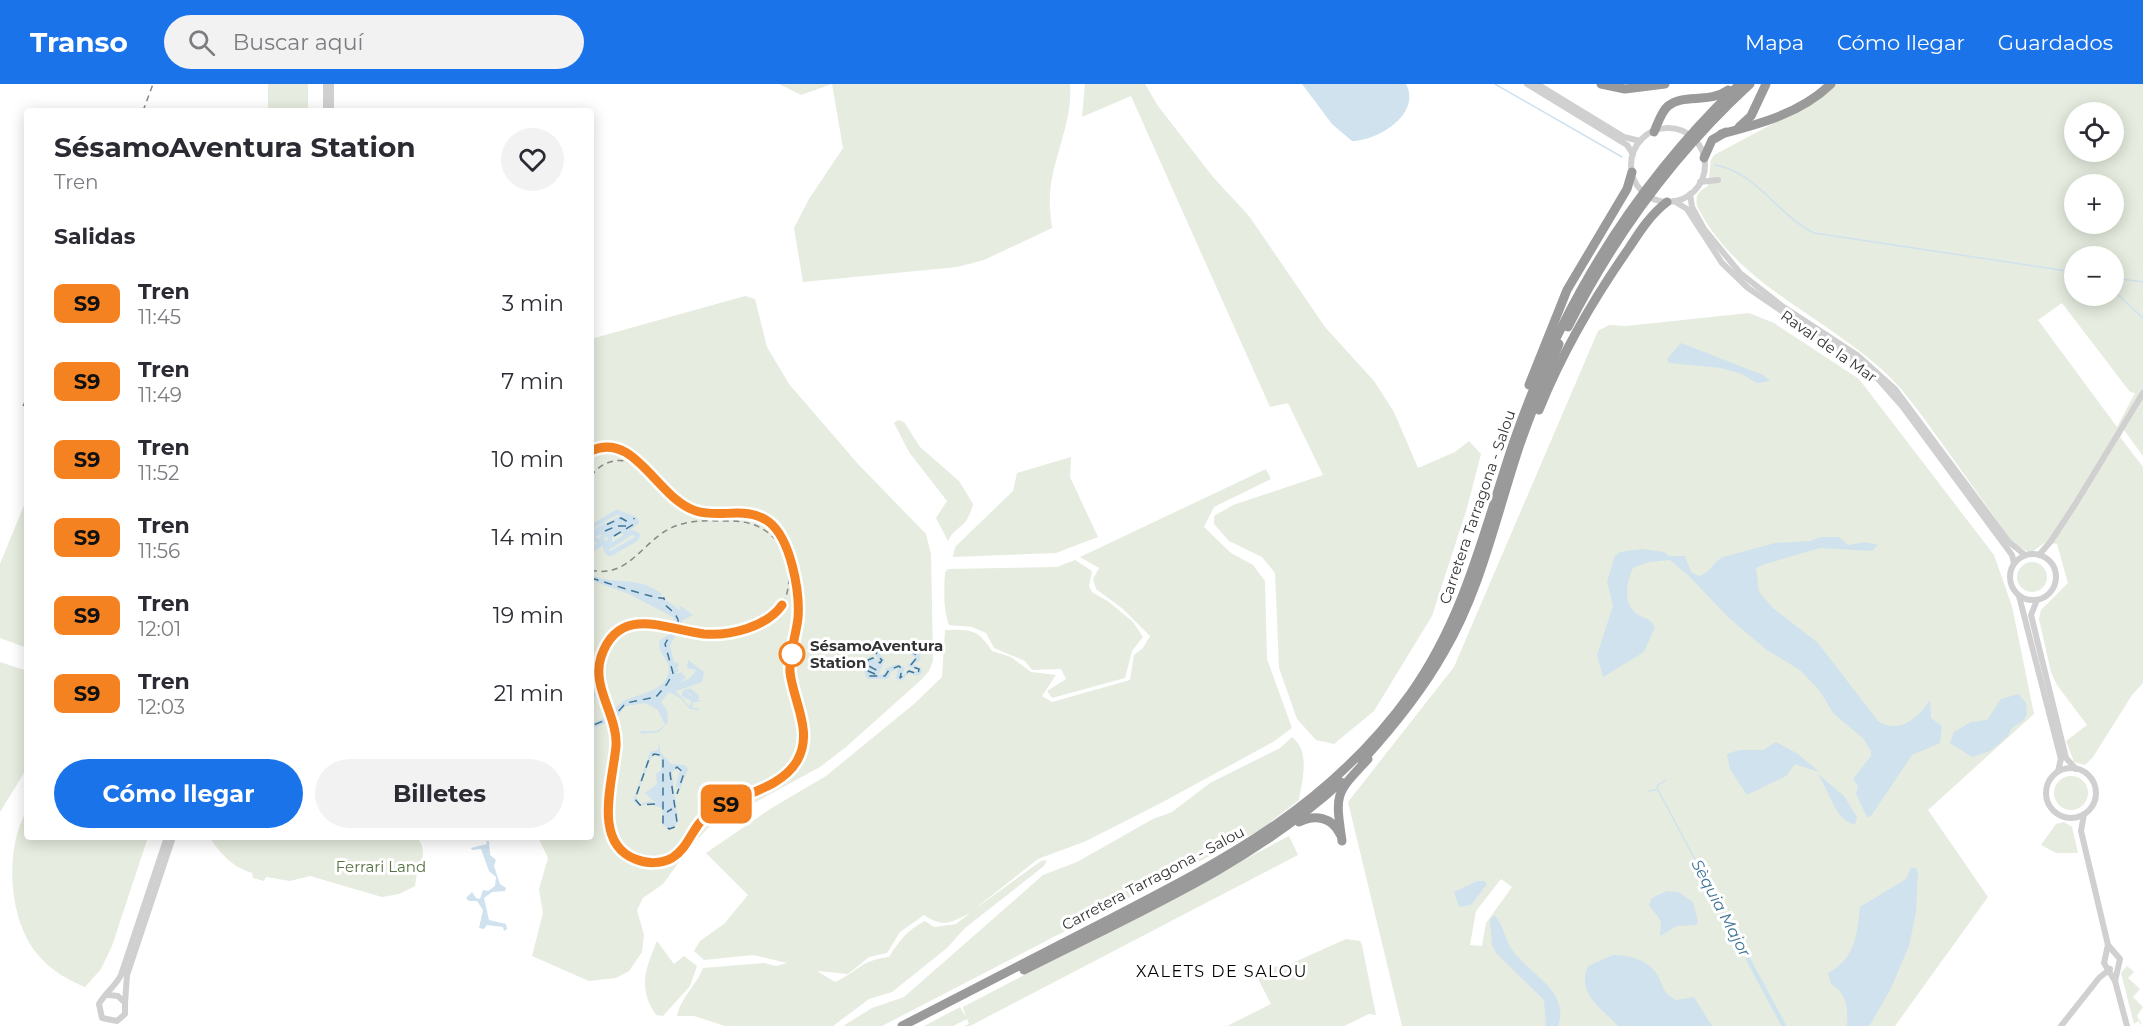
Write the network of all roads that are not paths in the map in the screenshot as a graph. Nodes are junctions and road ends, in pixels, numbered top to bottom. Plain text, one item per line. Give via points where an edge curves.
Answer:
1 (326, 84) edge
2 (331, 84) edge
3 (1527, 84) edge
4 (1537, 84) edge
5 (1601, 84) edge
6 (1665, 84) edge
7 (1735, 84) edge
8 (1740, 84) edge
9 (1750, 84) edge
10 (1766, 84) edge
11 (1831, 84) edge
12 (326, 108) edge
13 (331, 108) edge
14 (1699, 130) junction
15 (1654, 132) junction
16 (1721, 134) junction
17 (1640, 141) junction
18 (1633, 154) junction
19 (1704, 158) junction
20 (1704, 169) junction
21 (1632, 172) junction
22 (1700, 182) junction
23 (1690, 194) junction
24 (1671, 201) junction
25 (2143, 393) edge
26 (1497, 509) junction
27 (2051, 541) junction
28 (2025, 555) junction
29 (2038, 555) junction
30 (2014, 562) junction
31 (2050, 562) junction
32 (2019, 596) junction
33 (2037, 600) junction
34 (1375, 746) junction
35 (2076, 769) junction
36 (2058, 771) junction
37 (2084, 814) junction
38 (2071, 818) junction
39 (2081, 831) junction
40 (1278, 833) junction
41 (166, 840) edge
42 (171, 840) edge
43 (2108, 945) junction
44 (2115, 955) junction
45 (2107, 956) junction
46 (2108, 970) junction
47 (2114, 979) junction
48 (108, 995) junction
49 (125, 1004) junction
50 (101, 1016) junction
51 (115, 1024) edge
52 (101, 1026) edge
53 (902, 1026) edge
54 (915, 1026) edge
55 (2061, 1026) edge
56 (2127, 1026) edge

1 - 12 street
2 - 13 street
3 - 18 street via 1627,145
4 - 17 street via 1624,137
5 - 6 highway via 1625,89
7 - 15 highway via 1713,98 1672,103
8 - 14 highway
9 - 14 highway
10 - 16 highway via 1748,120
11 - 16 highway via 1779,117
14 - 26 highway, Carretera Tarragona - Salou via 1639,203 1560,343
15 - 17 street
15 - 19 street via 1668,129 1685,133 1698,145
16 - 19 highway via 1708,146
17 - 18 street
18 - 21 street
19 - 20 street
20 - 22 street
20 - 22 street via 1718,180
21 - 24 street via 1644,193
21 - 26 highway via 1627,189 1567,290 1546,337 1509,445
22 - 23 street
23 - 24 street
23 - 28 street, Raval de la Mar via 1694,212 1726,259 1758,289 1857,355 1889,384 2009,542
24 - 26 highway via 1653,213 1574,338
24 - 30 street, Raval de la Mar via 1687,209 1722,263 1748,288 1878,379
25 - 27 street
26 - 34 highway, Carretera Tarragona - Salou via 1482,566 1445,651 1418,695
26 - 53 highway, Carretera Tarragona - Salou via 1439,648 1390,720 1328,786 1237,852
27 - 29 street
27 - 31 street
28 - 29 street
28 - 30 street
29 - 31 street
30 - 32 street via 2010,580
31 - 33 street via 2056,573 2054,586
32 - 33 street
32 - 36 street via 2061,759
33 - 35 street via 2031,615 2066,758
34 - 40 highway, Carretera Tarragona - Salou via 1323,798
34 - 40 highway via 1338,796 1342,841 1335,825 1314,817
35 - 36 street
35 - 37 street via 2088,775 2096,789 2093,804
36 - 38 street via 2047,784 2047,801 2055,812
37 - 38 street
37 - 39 street
38 - 39 street
39 - 43 street
40 - 54 highway, Carretera Tarragona - Salou via 1185,887
41 - 48 street via 121,975
42 - 49 street via 127,975
43 - 44 street
43 - 45 street
44 - 45 street
44 - 46 street via 2120,962
45 - 46 street
46 - 47 street
46 - 47 street
46 - 55 street
47 - 56 street
48 - 49 street via 118,996
48 - 50 street via 99,1004
49 - 51 street via 125,1014
50 - 51 street
50 - 52 street

